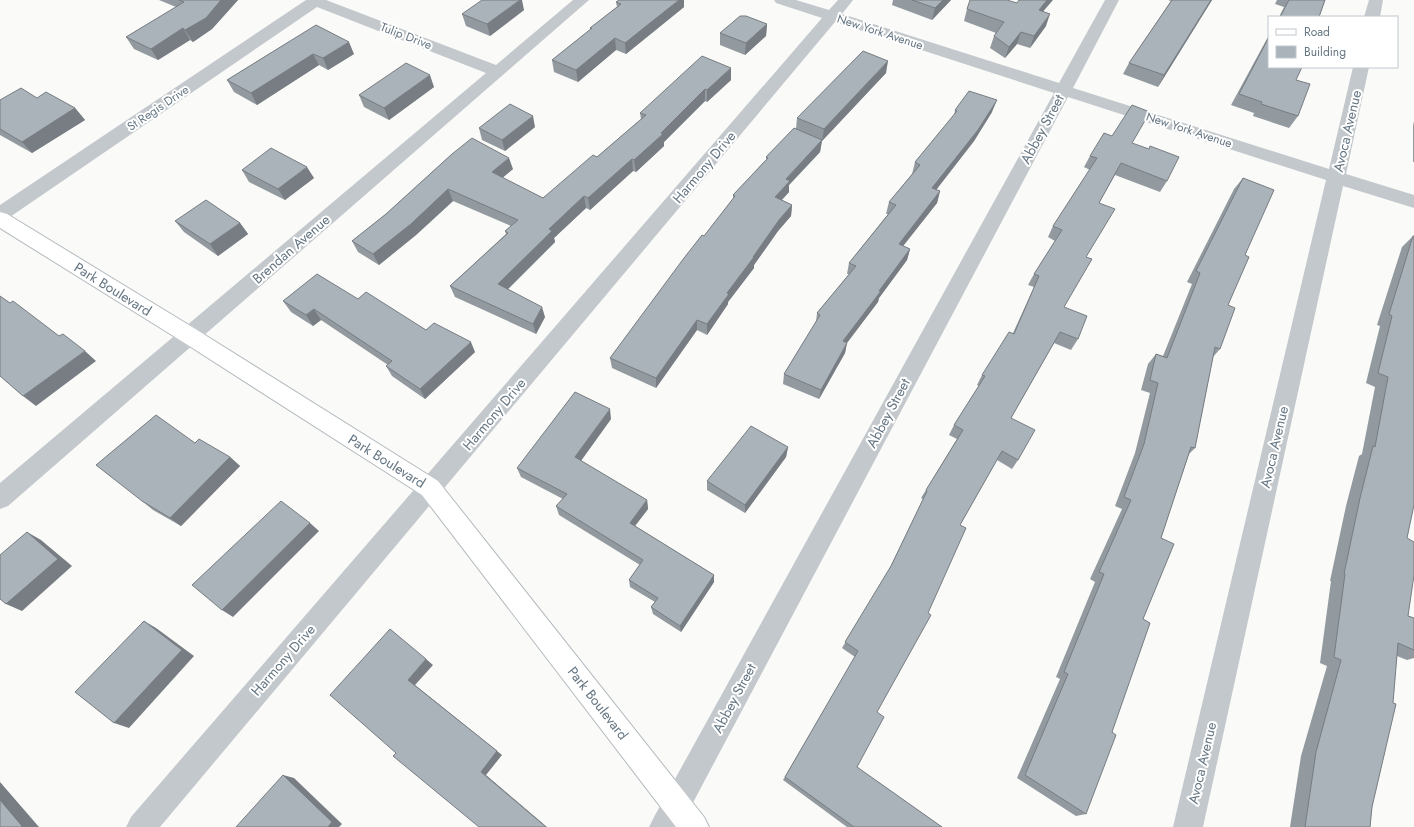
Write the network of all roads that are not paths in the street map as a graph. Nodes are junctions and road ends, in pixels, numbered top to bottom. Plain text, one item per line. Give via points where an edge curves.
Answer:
1 (314, 0) edge
2 (582, 0) edge
3 (781, 0) edge
4 (846, 0) edge
5 (1112, 0) edge
6 (1376, 0) edge
7 (832, 16) junction
8 (1372, 16) edge
9 (1361, 68) edge
10 (498, 72) junction
11 (1063, 90) junction
12 (1336, 178) junction
13 (1414, 202) edge
14 (0, 214) edge
15 (0, 219) edge
16 (190, 336) junction
17 (430, 488) junction
18 (0, 498) edge
19 (677, 804) junction
20 (141, 827) edge
21 (664, 827) edge
22 (694, 827) edge
23 (1188, 827) edge

1 - 10 street, Tulip Drive
1 - 14 street, St Regis Drive
2 - 10 street, Brendan Avenue
3 - 7 street, New York Avenue
4 - 7 street, Harmony Drive
5 - 11 street, Abbey Street
6 - 8 street
7 - 11 street, New York Avenue
7 - 17 street, Harmony Drive
9 - 12 street, Avoca Avenue
10 - 16 street, Brendan Avenue
11 - 12 street, New York Avenue
11 - 19 street, Abbey Street
12 - 13 street, New York Avenue
12 - 23 street, Avoca Avenue
15 - 16 main road, Park Boulevard
16 - 17 main road, Park Boulevard
16 - 18 street, Brendan Avenue
17 - 19 main road, Park Boulevard
17 - 20 street, Harmony Drive
19 - 21 street, Abbey Street
19 - 22 main road, Park Boulevard

